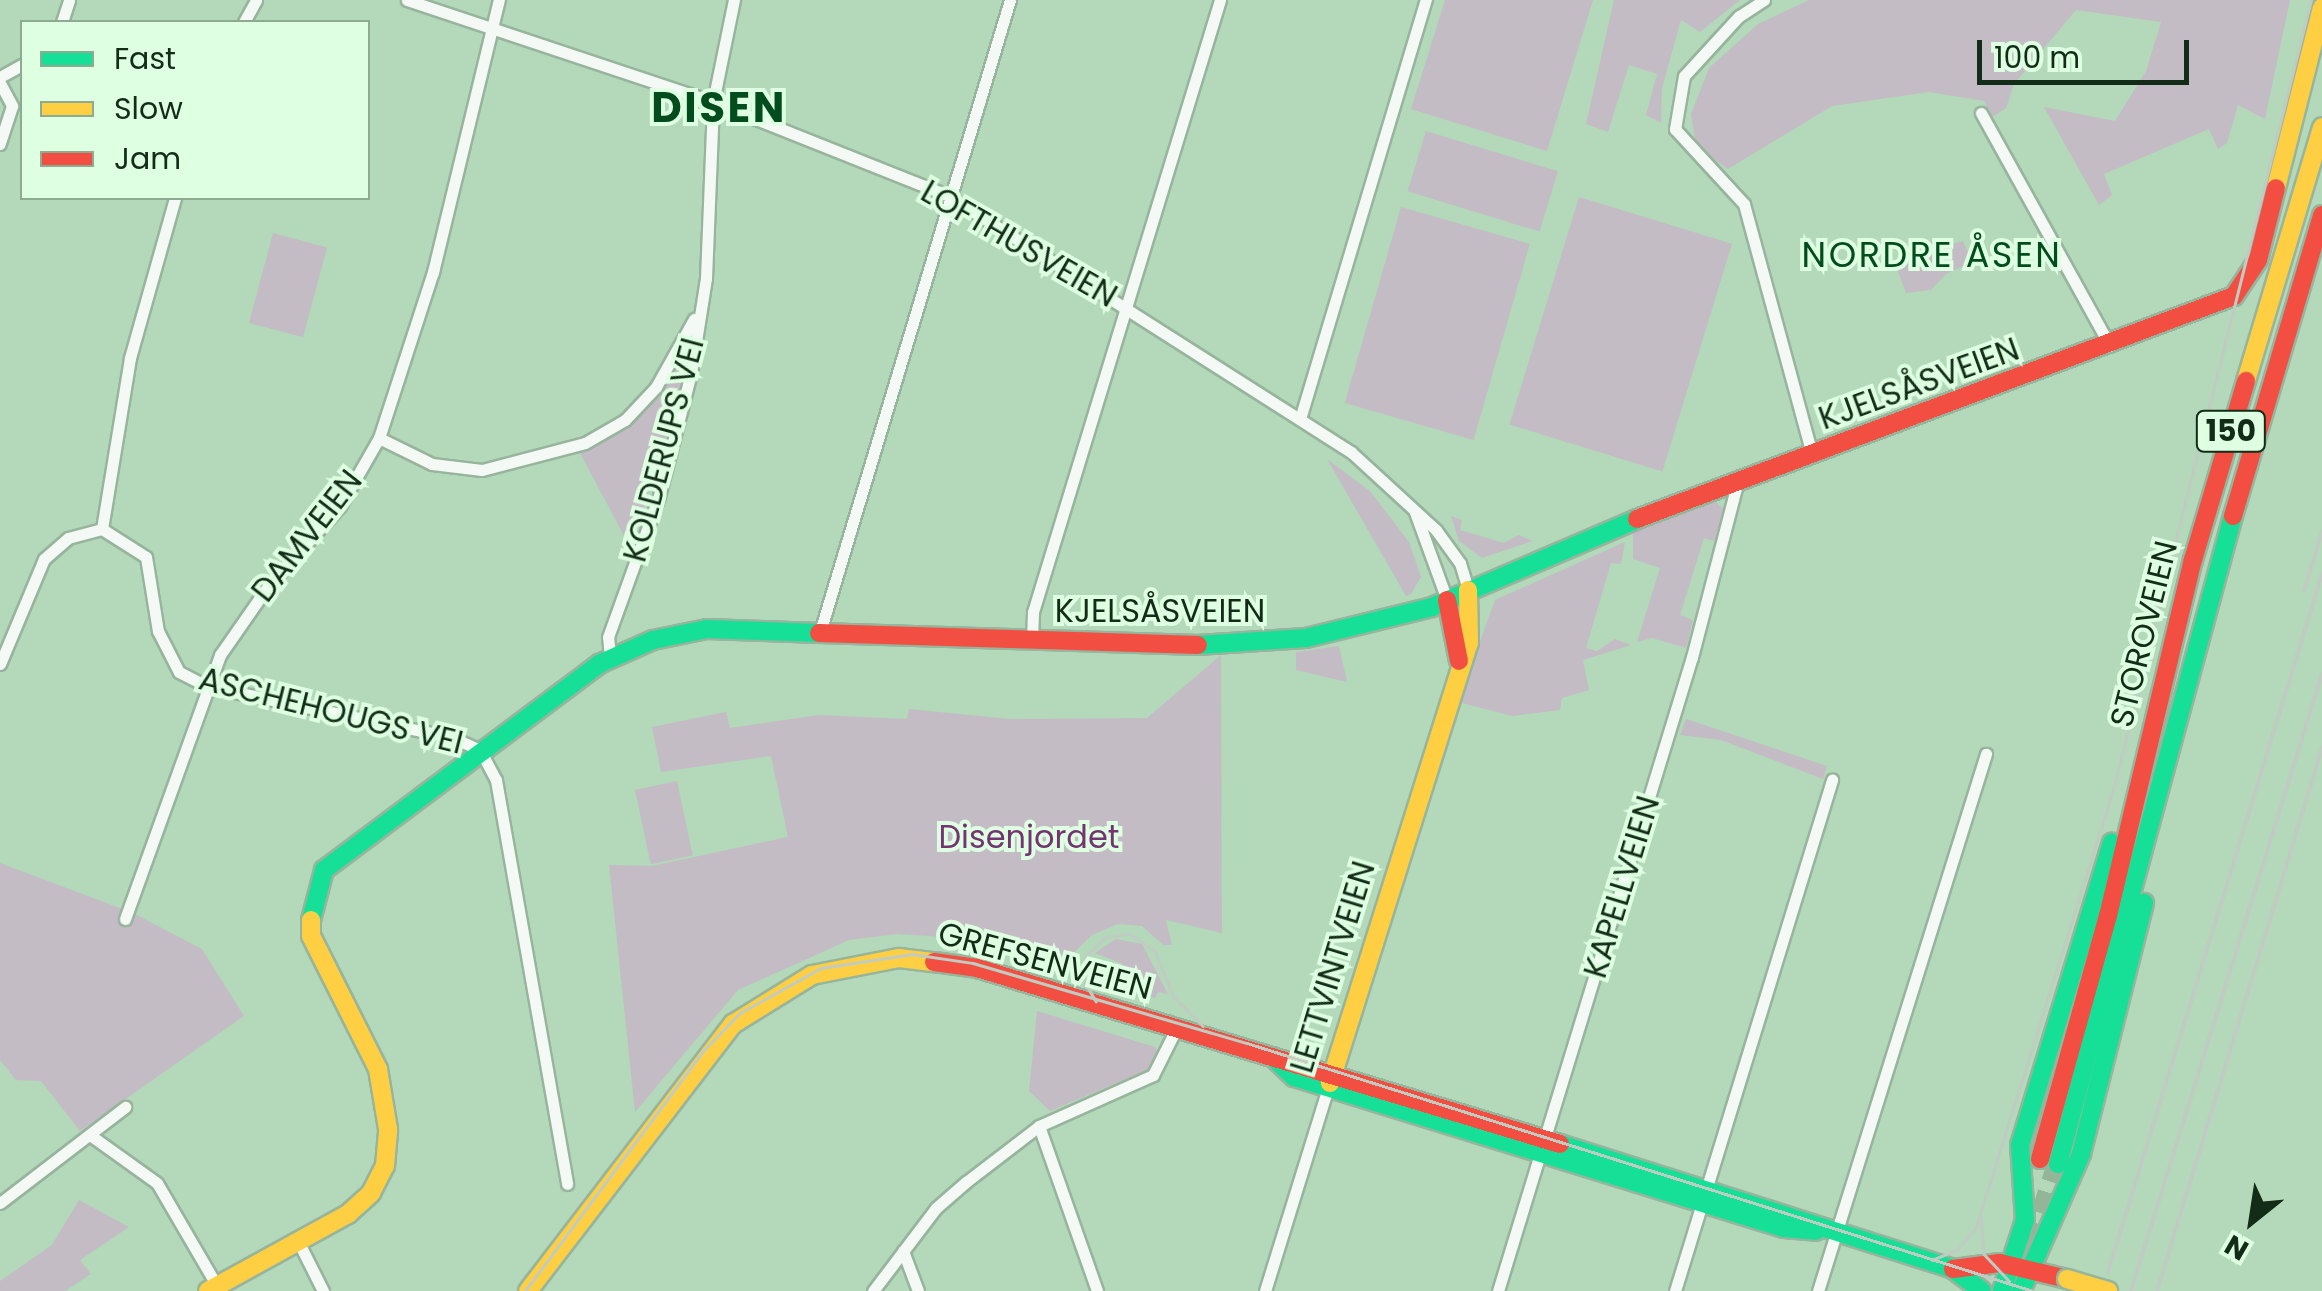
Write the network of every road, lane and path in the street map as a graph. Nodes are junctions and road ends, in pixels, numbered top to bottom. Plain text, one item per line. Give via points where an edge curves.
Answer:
1 (407, 0) edge
2 (499, 0) edge
3 (734, 0) edge
4 (1010, 0) edge
5 (1220, 0) edge
6 (1426, 0) edge
7 (1764, 0) edge
8 (2322, 8) edge
9 (492, 28) junction
10 (0, 80) edge
11 (713, 102) junction
12 (1980, 113) dead end
13 (2322, 127) edge
14 (0, 144) edge
15 (949, 196) junction
16 (174, 200) edge
17 (2322, 214) edge
18 (1125, 306) junction
19 (699, 312) junction
20 (2110, 346) junction
21 (1300, 419) junction
22 (379, 438) junction
23 (1812, 454) junction
24 (1738, 481) junction
25 (1415, 512) junction
26 (102, 529) junction
27 (1468, 590) junction
28 (1448, 600) junction
29 (820, 632) junction
30 (1032, 640) junction
31 (610, 658) junction
32 (1459, 661) junction
33 (0, 664) edge
34 (206, 686) junction
35 (2148, 736) junction
36 (480, 750) junction
37 (1986, 754) dead end
38 (1832, 780) dead end
39 (2162, 786) junction
40 (125, 919) dead end
41 (1177, 1027) junction
42 (1331, 1081) junction
43 (125, 1107) dead end
44 (1039, 1126) junction
45 (90, 1134) junction
46 (1542, 1146) junction
47 (567, 1184) dead end
48 (1704, 1195) junction
49 (0, 1203) edge
50 (1836, 1234) junction
51 (298, 1243) junction
52 (902, 1251) junction
53 (2021, 1266) junction
54 (1953, 1270) junction
55 (212, 1289) edge
56 (324, 1291) edge
57 (528, 1291) edge
58 (873, 1291) edge
59 (918, 1291) edge
60 (1097, 1291) edge
61 (1265, 1291) edge
62 (1498, 1291) edge
63 (1674, 1291) edge
64 (1818, 1291) edge
65 (1982, 1291) edge
66 (2002, 1291) edge
67 (2021, 1291) edge
68 (2108, 1291) edge

1 - 9 street, LOFTHUSVEIEN
2 - 9 street, DAMVEIEN
3 - 11 street, KOLDERUPS VEI
4 - 15 street
5 - 18 street
6 - 21 street
7 - 23 street via 1739,16 1684,76 1675,129 1744,204
8 - 20 main road, KJELSÅSVEIEN via 2250,278 2217,306
9 - 11 street, LOFTHUSVEIEN
9 - 22 street, DAMVEIEN via 432,272
10 - 14 street via 12,106
11 - 15 street, LOFTHUSVEIEN
11 - 19 street, KOLDERUPS VEI
12 - 20 street
13 - 35 main road, STOROVEIEN / 150
15 - 18 street, LOFTHUSVEIEN
15 - 29 street
16 - 26 street via 130,358
17 - 39 main road, STOROVEIEN / 150 via 2217,568
18 - 21 street, LOFTHUSVEIEN
18 - 30 street via 1033,612
19 - 22 street via 656,387 625,420 585,443 482,470 432,464
19 - 31 street, KOLDERUPS VEI via 659,496 608,636
20 - 23 main road, KJELSÅSVEIEN
21 - 25 street, LOFTHUSVEIEN via 1351,452
22 - 34 street, DAMVEIEN via 340,506 236,626
23 - 24 main road, KJELSÅSVEIEN
24 - 27 main road, KJELSÅSVEIEN
24 - 46 street, KAPELLVEIEN via 1692,657
25 - 27 street, LOFTHUSVEIEN via 1450,547
25 - 28 street, LOFTHUSVEIEN
26 - 33 street via 68,538 44,559
26 - 34 street, ASCHEHOUGS VEI via 146,557 164,650 179,672
27 - 28 main road, KJELSÅSVEIEN
27 - 32 main road, LETTVINTVEIEN via 1472,631
28 - 30 main road, KJELSÅSVEIEN via 1368,626 1263,643
28 - 32 main road, LETTVINTVEIEN
29 - 30 main road, KJELSÅSVEIEN
29 - 31 main road, KJELSÅSVEIEN via 693,630
31 - 36 main road, KJELSÅSVEIEN
32 - 42 main road, LETTVINTVEIEN
34 - 36 street, ASCHEHOUGS VEI via 452,737
34 - 40 street, DAMVEIEN
35 - 39 main road, STOROVEIEN / 150 via 2049,1162
35 - 53 main road, 150 via 2020,1145
36 - 47 street via 496,780
36 - 51 main road, KJELSÅSVEIEN via 347,847 314,890 314,946 373,1055 388,1142 381,1176 364,1200
37 - 50 street
38 - 48 street
39 - 53 main road, 150 via 2142,916 2085,1140
41 - 42 main road, GREFSENVEIEN via 1270,1054
41 - 44 street via 1153,1075
41 - 57 main road, GREFSENVEIEN via 947,961 886,958 812,974 763,1000 718,1038
42 - 46 main road, GREFSENVEIEN
42 - 61 street, LETTVINTVEIEN
43 - 45 street
44 - 52 street via 936,1208
44 - 60 street
45 - 49 street
45 - 55 street, KJELSÅSVEIEN via 157,1182
46 - 48 main road, GREFSENVEIEN
46 - 62 street, KAPELLVEIEN
48 - 50 main road, GREFSENVEIEN
48 - 63 street
50 - 54 main road, GREFSENVEIEN
50 - 64 street
51 - 55 main road, KJELSÅSVEIEN
51 - 56 street
52 - 58 street
52 - 59 street
53 - 54 main road, GREFSENVEIEN
53 - 66 main road, 150
53 - 67 main road
53 - 68 main road, GREFSENVEIEN, bridge
54 - 65 main road, GREFSENVEIEN

